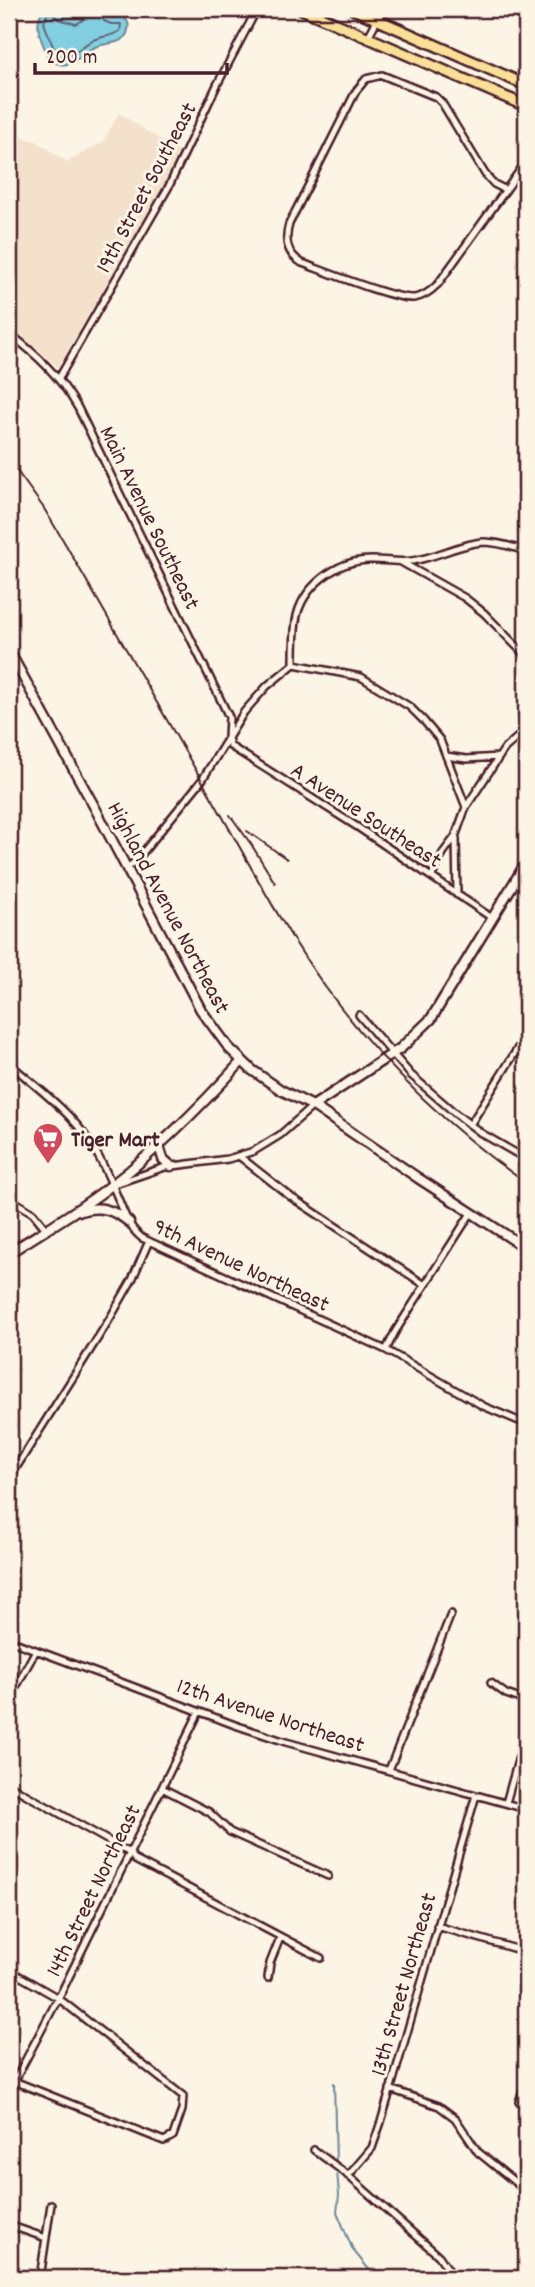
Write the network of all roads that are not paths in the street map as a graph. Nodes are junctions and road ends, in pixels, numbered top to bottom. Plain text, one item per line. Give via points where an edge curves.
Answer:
1 (257, 9) edge
2 (302, 9) edge
3 (353, 9) edge
4 (383, 9) edge
5 (377, 19) junction
6 (368, 37) junction
7 (526, 85) edge
8 (526, 106) edge
9 (526, 162) edge
10 (506, 190) junction
11 (9, 333) edge
12 (59, 378) junction
13 (526, 551) edge
14 (400, 562) junction
15 (9, 651) edge
16 (526, 656) edge
17 (294, 664) junction
18 (526, 730) edge
19 (228, 737) junction
20 (446, 756) junction
21 (499, 757) junction
22 (466, 807) junction
23 (456, 836) junction
24 (526, 863) edge
25 (127, 869) junction
26 (432, 876) junction
27 (457, 895) junction
28 (492, 918) junction
29 (359, 1015) dead end
30 (526, 1035) edge
31 (393, 1053) junction
32 (242, 1061) junction
33 (9, 1063) edge
34 (313, 1107) junction
35 (470, 1125) junction
36 (159, 1146) junction
37 (239, 1156) junction
38 (526, 1159) edge
39 (171, 1166) junction
40 (112, 1185) junction
41 (9, 1198) edge
42 (71, 1213) junction
43 (471, 1213) junction
44 (129, 1222) junction
45 (46, 1228) junction
46 (149, 1241) junction
47 (526, 1248) edge
48 (9, 1253) edge
49 (425, 1285) junction
50 (386, 1350) junction
51 (526, 1424) edge
52 (9, 1479) edge
53 (450, 1614) dead end
54 (9, 1640) edge
55 (36, 1650) junction
56 (491, 1683) dead end
57 (9, 1700) edge
58 (526, 1701) edge
59 (200, 1712) junction
60 (526, 1732) edge
61 (389, 1770) junction
62 (9, 1785) edge
63 (162, 1788) junction
64 (475, 1795) junction
65 (506, 1803) junction
66 (526, 1809) edge
67 (130, 1853) junction
68 (328, 1876) dead end
69 (437, 1926) junction
70 (280, 1938) junction
71 (526, 1952) edge
72 (321, 1958) dead end
73 (9, 1970) edge
74 (268, 1978) dead end
75 (58, 1998) junction
76 (11, 2080) edge
77 (526, 2081) edge
78 (390, 2090) junction
79 (519, 2102) dead end
80 (314, 2150) dead end
81 (348, 2176) junction
82 (526, 2191) edge
83 (51, 2204) dead end
84 (9, 2225) edge
85 (46, 2238) junction
86 (40, 2278) edge
87 (454, 2278) edge

1 - 12 street, 19th Street Southeast via 168,188
2 - 6 main road
3 - 5 main road
4 - 5 street
5 - 6 street
5 - 7 main road
6 - 8 main road
9 - 10 street
10 - 10 street via 485,174 436,97 382,75 370,77 360,84 289,224 287,245 302,263 398,296 418,298 438,285
11 - 12 street, Main Avenue Southeast
12 - 19 street, Main Avenue Southeast via 78,408 229,717
13 - 14 street via 485,542
14 - 16 street via 466,598
14 - 17 street via 345,564 308,592 296,620
15 - 25 main road, Highland Avenue Northeast
17 - 19 street via 253,701
17 - 20 street via 361,677 391,694 424,721
18 - 21 street
19 - 25 street via 202,780
19 - 26 street, A Avenue Southeast via 230,746
20 - 21 street
20 - 22 street
21 - 22 street
22 - 23 street
23 - 26 street
23 - 27 street
24 - 28 main road
25 - 32 main road, Highland Avenue Northeast via 201,1010
26 - 27 street, A Avenue Southeast
27 - 28 street, A Avenue Southeast
28 - 31 main road via 431,1019
29 - 31 street
30 - 35 street
31 - 34 main road
31 - 35 street via 411,1075
32 - 34 main road, Highland Avenue Northeast
32 - 36 main road
33 - 40 street, 9th Avenue Northeast via 75,1122
34 - 37 street via 269,1143
34 - 43 main road, Highland Avenue Northeast
35 - 38 street
36 - 39 main road
36 - 40 main road
37 - 39 street
37 - 49 street via 291,1197
39 - 40 street
40 - 42 main road
40 - 44 street, 9th Avenue Northeast
41 - 45 street
42 - 44 main road via 89,1208 109,1210
42 - 45 main road
43 - 47 main road, Highland Avenue Northeast
43 - 49 street
44 - 46 street, 9th Avenue Northeast via 135,1233
45 - 48 main road
46 - 50 street, 9th Avenue Northeast
46 - 52 street via 109,1320
49 - 50 street
50 - 51 street, 9th Avenue Northeast via 483,1406
53 - 61 street
54 - 55 street, 12th Avenue Northeast
55 - 57 street
55 - 59 street, 12th Avenue Northeast
56 - 58 street
59 - 61 street, 12th Avenue Northeast
59 - 63 street, 14th Street Northeast
60 - 65 street
61 - 64 street, 12th Avenue Northeast
62 - 67 street
63 - 67 street, 14th Street Northeast
63 - 68 street via 209,1812 230,1832
64 - 65 street, 12th Avenue Northeast
64 - 69 street, 13th Street Northeast
65 - 66 street, 12th Avenue Northeast
67 - 70 street via 135,1860
67 - 75 street, 14th Street Northeast
69 - 71 street
69 - 78 street, 13th Street Northeast
70 - 72 street
70 - 74 street
73 - 75 street
75 - 76 street, 14th Street Northeast
75 - 76 street via 183,2096 173,2136 164,2141
77 - 79 street
78 - 81 street, 13th Street Northeast via 372,2148
78 - 82 street via 439,2106 467,2132 478,2152
80 - 81 street
81 - 87 street via 439,2256
83 - 85 street
84 - 85 street
85 - 86 street

